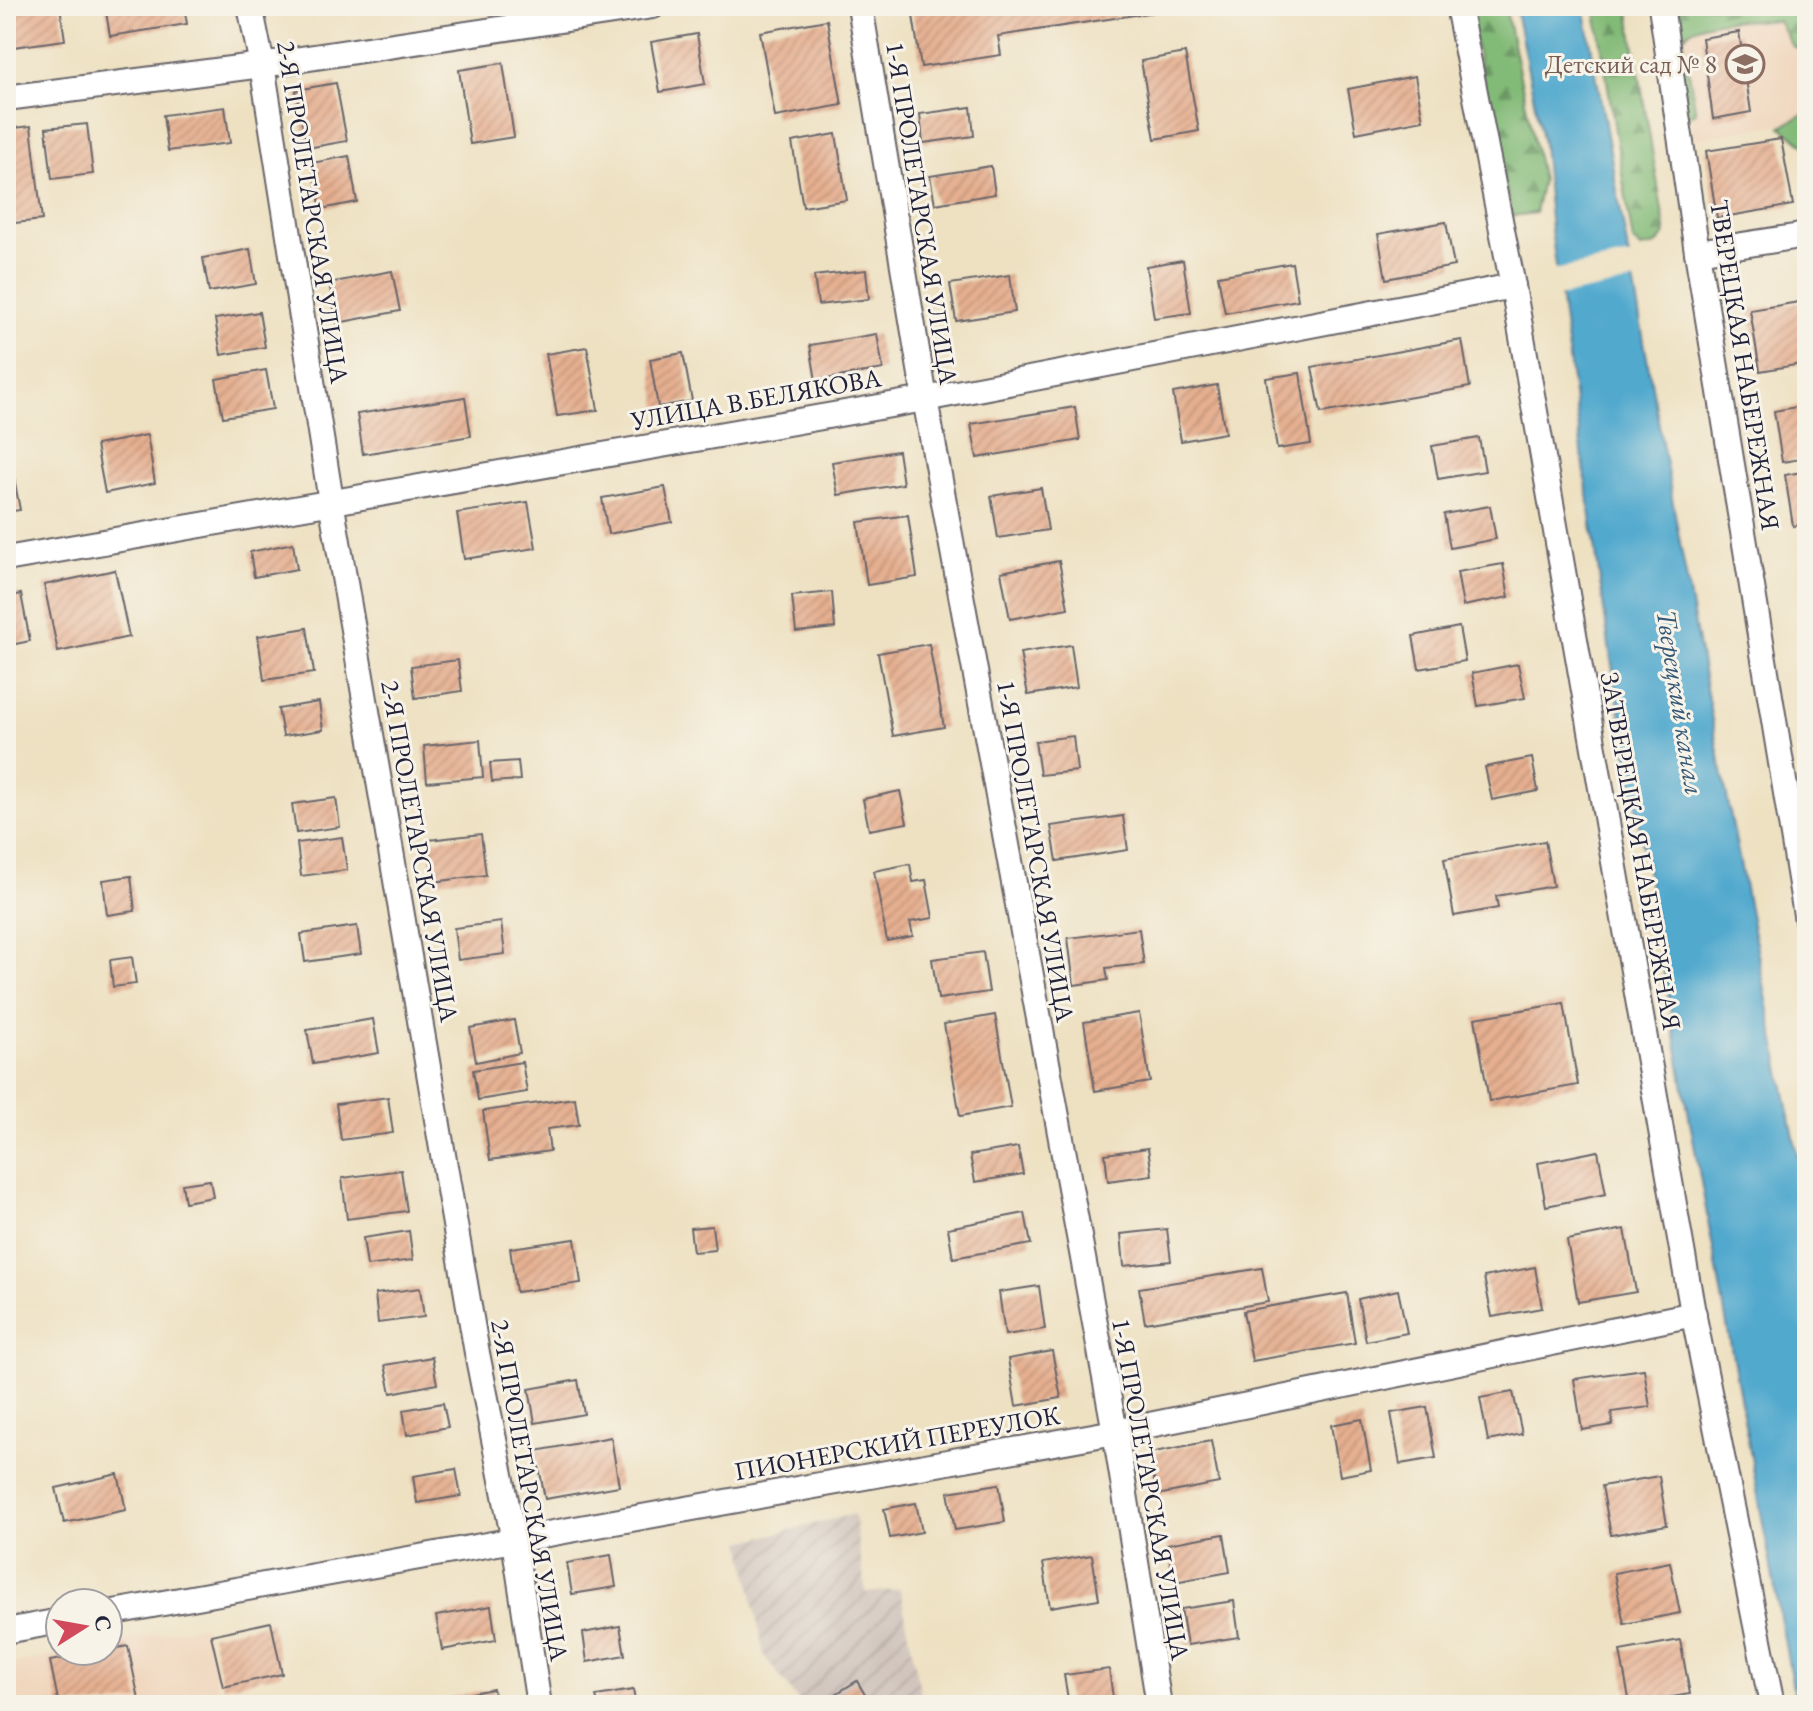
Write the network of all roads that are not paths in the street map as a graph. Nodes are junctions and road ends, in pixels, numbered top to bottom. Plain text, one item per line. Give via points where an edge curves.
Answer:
1 (250, 6) edge
2 (653, 6) edge
3 (860, 6) edge
4 (1458, 6) edge
5 (1661, 6) edge
6 (262, 65) junction
7 (6, 98) edge
8 (1807, 235) edge
9 (1697, 252) junction
10 (1513, 286) junction
11 (925, 399) junction
12 (331, 501) junction
13 (6, 559) edge
14 (1807, 921) edge
15 (1694, 1314) junction
16 (1115, 1432) junction
17 (514, 1541) junction
18 (124, 1610) edge
19 (44, 1624) edge
20 (6, 1631) edge
21 (539, 1705) edge
22 (1159, 1705) edge
23 (1772, 1705) edge

1 - 6 street, 2-Я ПРОЛЕТАРСКАЯ УЛИЦА
2 - 6 street
3 - 11 street, 1-Я ПРОЛЕТАРСКАЯ УЛИЦА
4 - 10 street, ЗАТВЕРЕЦКАЯ НАБЕРЕЖНАЯ
5 - 9 street, ТВЕРЕЦКАЯ НАБЕРЕЖНАЯ
6 - 7 street
6 - 12 street, 2-Я ПРОЛЕТАРСКАЯ УЛИЦА
8 - 9 street
9 - 14 street, ТВЕРЕЦКАЯ НАБЕРЕЖНАЯ
10 - 11 street, УЛИЦА В.БЕЛЯКОВА
10 - 15 street, ЗАТВЕРЕЦКАЯ НАБЕРЕЖНАЯ
11 - 12 street, УЛИЦА В.БЕЛЯКОВА
11 - 16 street, 1-Я ПРОЛЕТАРСКАЯ УЛИЦА
12 - 13 street, УЛИЦА В.БЕЛЯКОВА
12 - 17 street, 2-Я ПРОЛЕТАРСКАЯ УЛИЦА
15 - 16 street, ПИОНЕРСКИЙ ПЕРЕУЛОК
15 - 23 street, ЗАТВЕРЕЦКАЯ НАБЕРЕЖНАЯ
16 - 17 street, ПИОНЕРСКИЙ ПЕРЕУЛОК
16 - 22 street, 1-Я ПРОЛЕТАРСКАЯ УЛИЦА
17 - 18 street, ПИОНЕРСКИЙ ПЕРЕУЛОК
17 - 21 street, 2-Я ПРОЛЕТАРСКАЯ УЛИЦА
19 - 20 street

